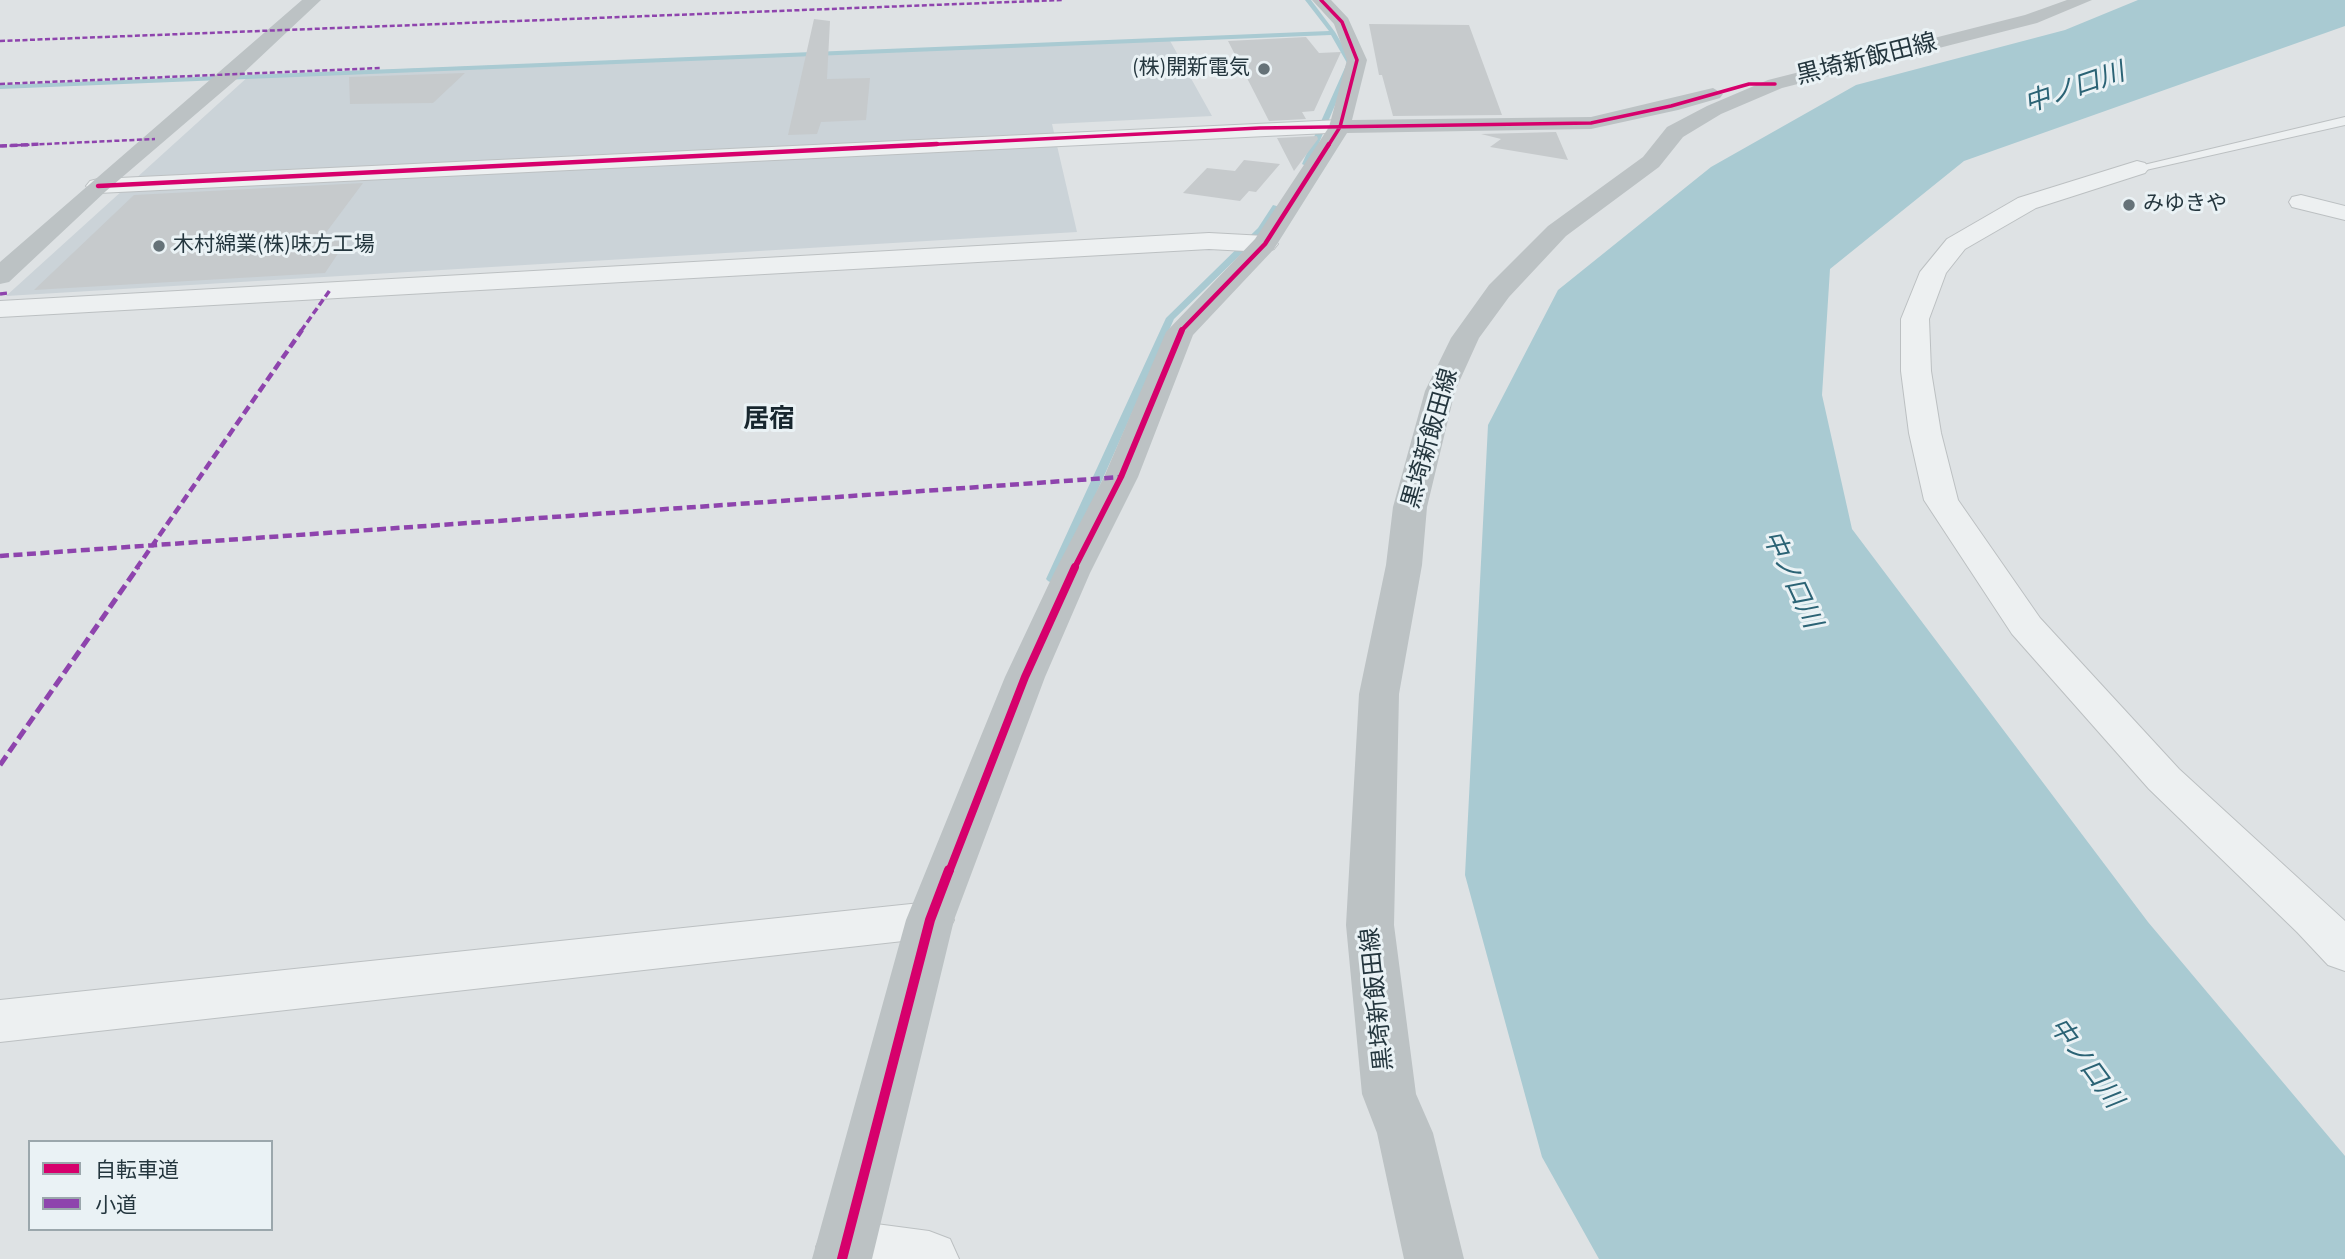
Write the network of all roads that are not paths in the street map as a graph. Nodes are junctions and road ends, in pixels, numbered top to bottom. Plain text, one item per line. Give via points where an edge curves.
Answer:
1 (312, 0) edge
2 (1321, 0) edge
3 (2082, 0) edge
4 (1775, 85) junction
5 (2345, 121) edge
6 (1340, 127) junction
7 (2137, 168) joint
8 (98, 186) junction
9 (2301, 202) dead end
10 (2345, 213) edge
11 (1265, 244) junction
12 (0, 276) edge
13 (0, 309) edge
14 (930, 920) junction
15 (2345, 952) edge
16 (0, 1021) edge
17 (844, 1253) edge
18 (929, 1259) edge
19 (1434, 1259) edge

1 - 8 street
2 - 6 street via 1342,22 1357,60
3 - 4 street, 黒埼新飯田線 via 2031,19
4 - 6 street via 1749,84 1591,122
4 - 19 street, 黒埼新飯田線 via 1675,132 1651,162 1557,231 1499,291 1472,328 1440,391 1409,507 1404,565 1380,694 1370,925 1389,1094 1405,1133
5 - 7 lane
6 - 8 street
6 - 11 street
7 - 15 street via 2027,203 1956,244 1933,272 1915,319 1916,371 1941,500 2026,626 2164,779
8 - 12 street
9 - 10 street
11 - 13 street via 1209,241
11 - 14 street via 1180,332 1121,477 1025,677
14 - 16 street
14 - 17 street
17 - 18 street

